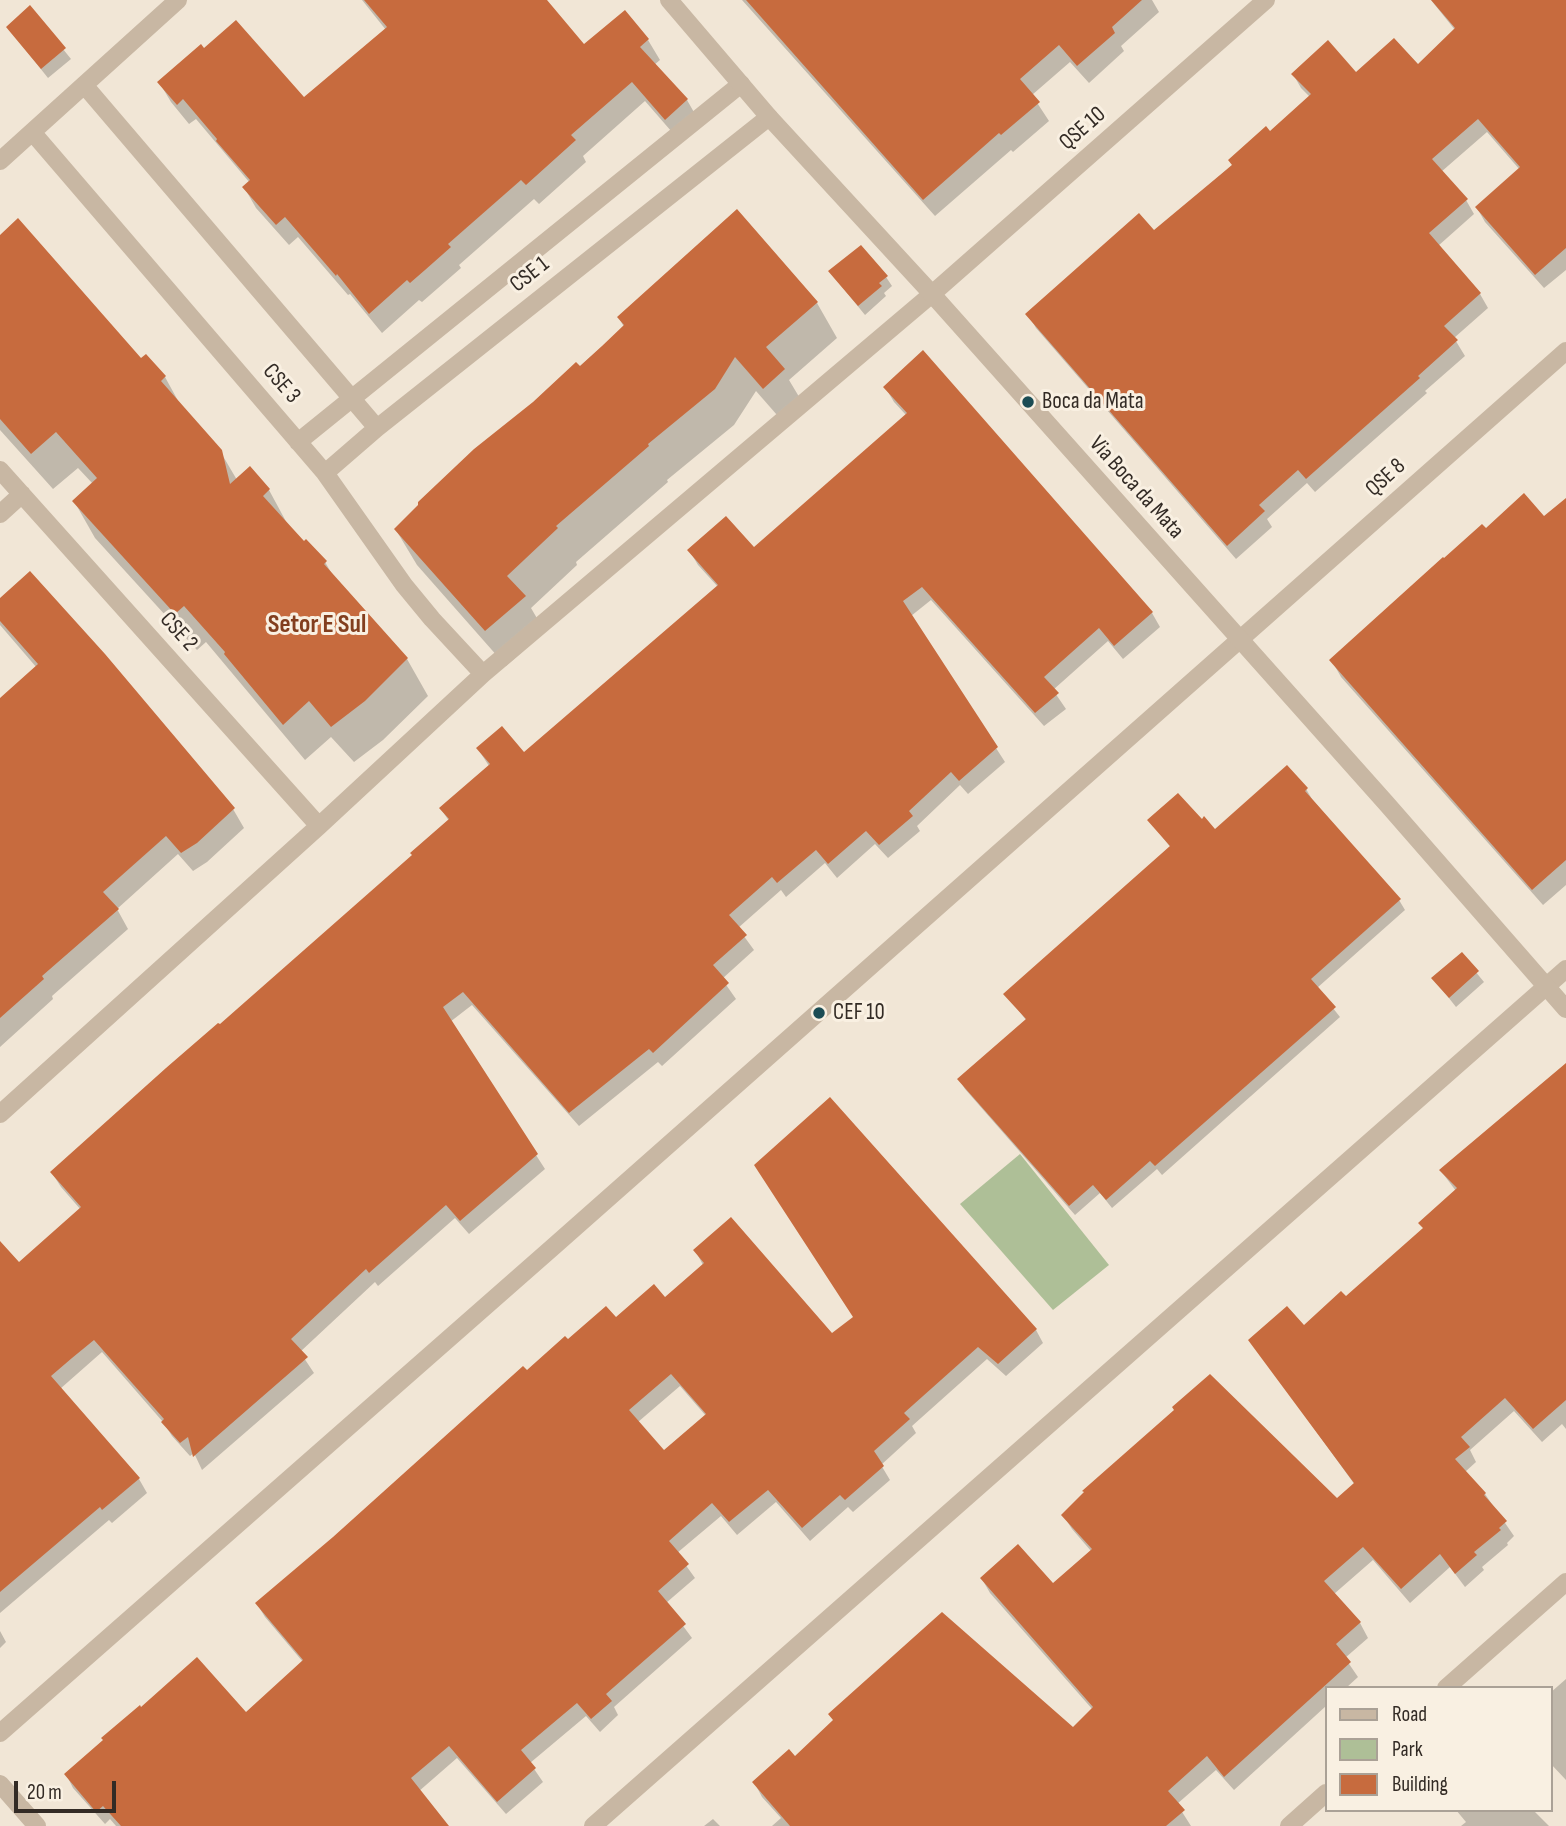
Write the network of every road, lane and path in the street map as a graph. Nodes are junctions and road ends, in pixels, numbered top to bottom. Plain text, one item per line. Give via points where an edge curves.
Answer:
1 (178, 0) edge
2 (669, 0) edge
3 (1266, 0) edge
4 (741, 84) junction
5 (85, 86) junction
6 (768, 117) junction
7 (33, 133) junction
8 (0, 162) edge
9 (932, 294) junction
10 (1566, 351) edge
11 (351, 398) junction
12 (377, 428) junction
13 (298, 442) junction
14 (0, 470) edge
15 (325, 473) junction
16 (22, 494) junction
17 (0, 514) edge
18 (1239, 640) junction
19 (483, 674) junction
20 (319, 827) junction
21 (1566, 969) edge
22 (1546, 986) junction
23 (1566, 1009) edge
24 (0, 1114) edge
25 (1566, 1582) edge
26 (1448, 1686) edge
27 (0, 1732) edge
28 (0, 1784) edge
29 (1324, 1795) edge
30 (37, 1826) edge
31 (593, 1826) edge
32 (1289, 1826) edge

1 - 5 street
2 - 4 street, Via Boca da Mata
3 - 9 street, QSE 10
4 - 6 street, Via Boca da Mata
4 - 11 street, CSE 1
5 - 7 street
5 - 11 street, CSE 3
6 - 9 street, Via Boca da Mata
6 - 12 street, CSE 1
7 - 8 street
7 - 13 street, CSE 3
9 - 18 street, Via Boca da Mata
9 - 19 street, QSE 10
10 - 18 street, QSE 8
11 - 12 street, CSE 3
11 - 13 street, CSE 1
12 - 15 street, CSE 1
13 - 15 street, CSE 3
14 - 16 street, CSE 2
15 - 19 street, CSE 3 via 432,619
16 - 17 street
16 - 20 street, CSE 2
18 - 22 street, Via Boca da Mata
18 - 27 street, QSE 8
19 - 20 street, QSE 10
20 - 24 street, QSE 10
21 - 22 street
22 - 23 street, Via Boca da Mata
22 - 31 street
25 - 26 street
28 - 30 street
29 - 32 street

